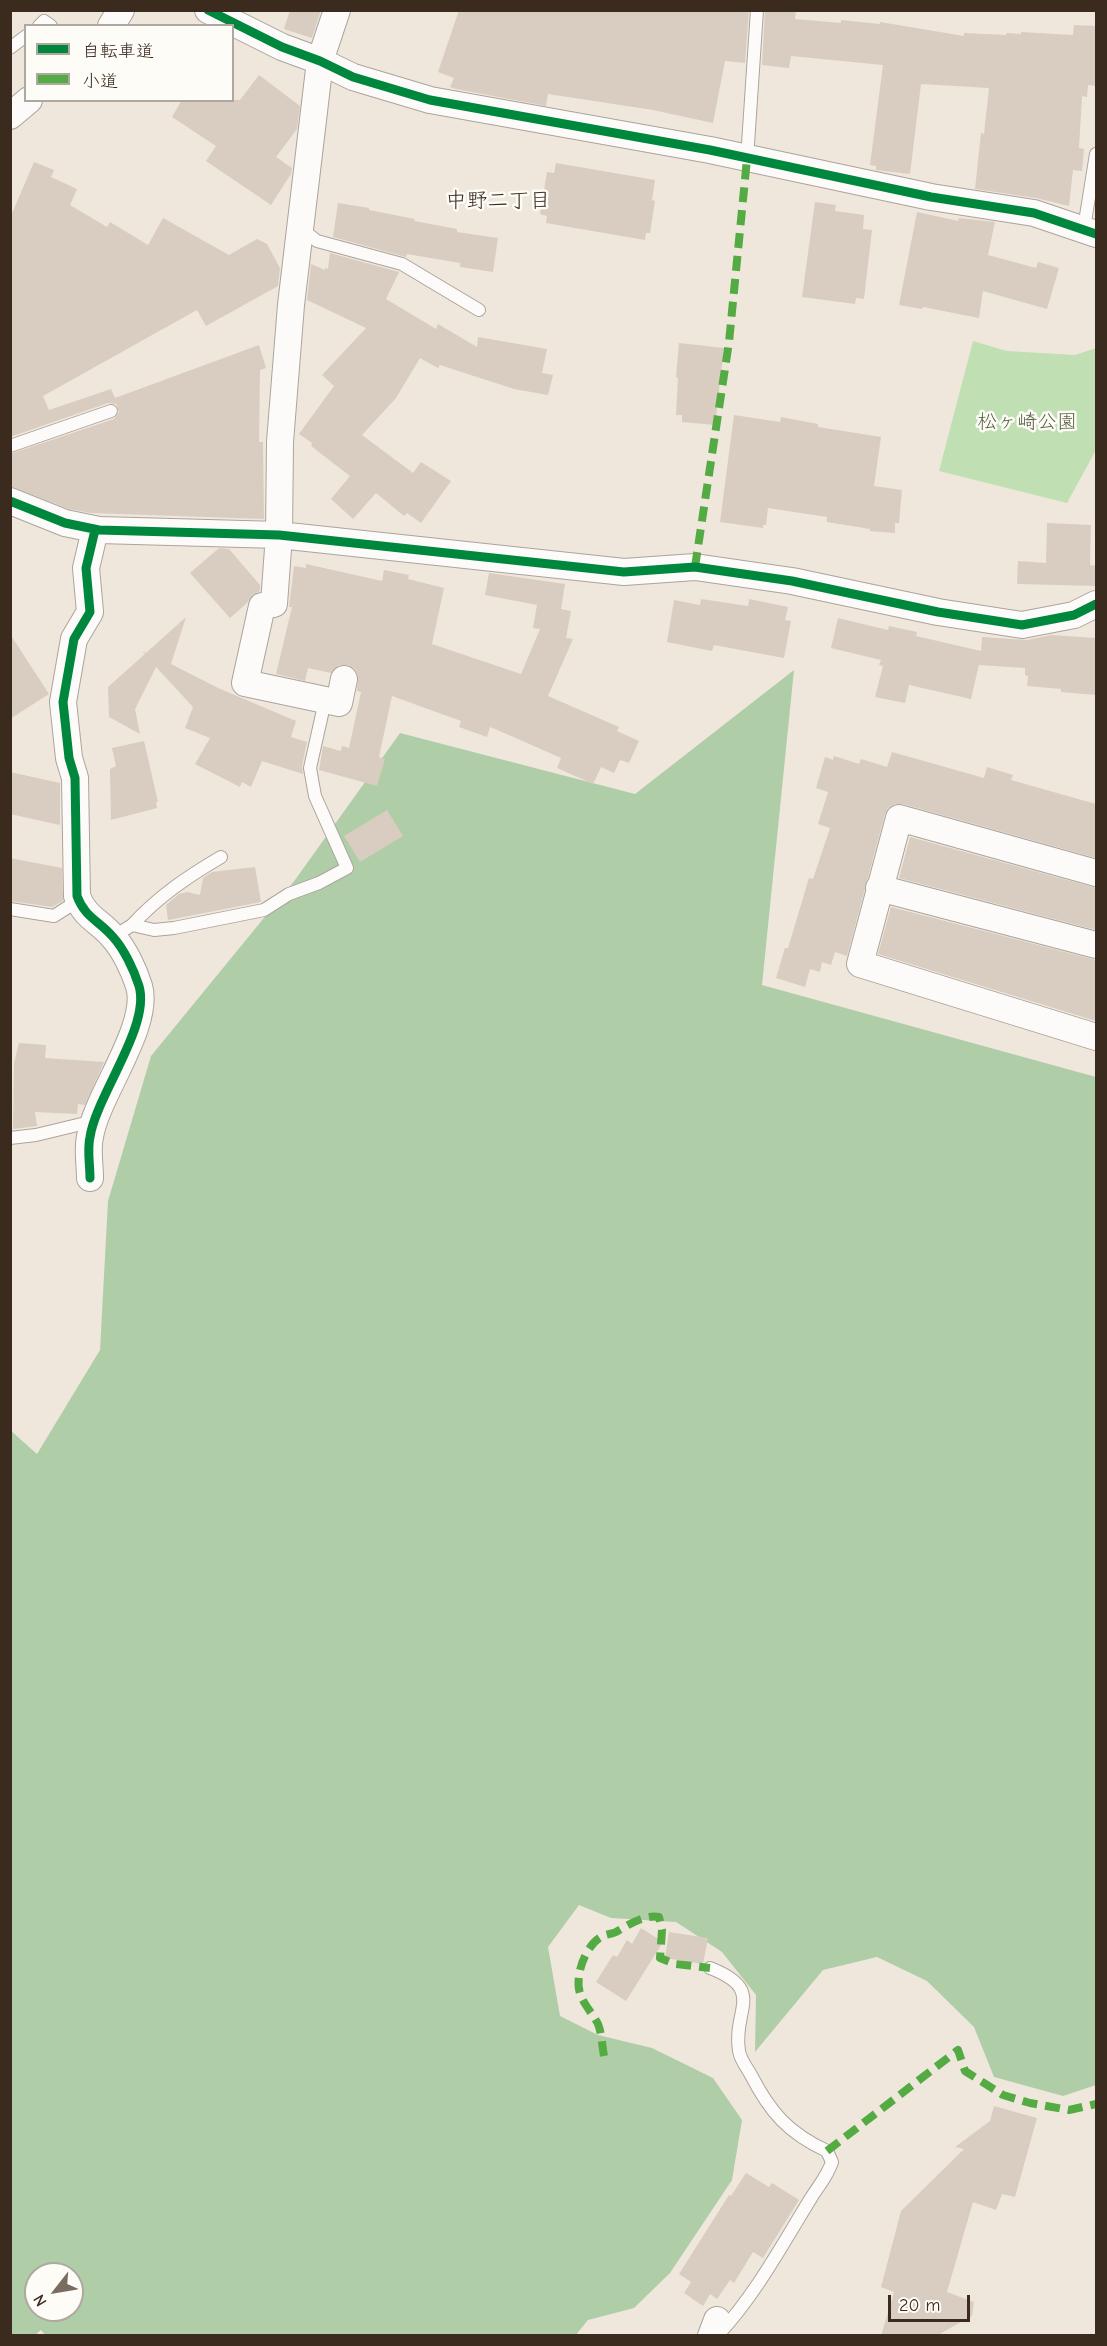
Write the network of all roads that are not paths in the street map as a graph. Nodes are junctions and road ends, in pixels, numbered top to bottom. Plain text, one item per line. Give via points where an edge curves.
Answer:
1 (121, 10) edge
2 (208, 10) edge
3 (337, 10) edge
4 (757, 10) edge
5 (112, 24) edge
6 (24, 38) edge
7 (10, 48) edge
8 (320, 60) junction
9 (27, 102) edge
10 (10, 116) edge
11 (1096, 154) edge
12 (747, 159) junction
13 (300, 228) junction
14 (1090, 231) edge
15 (479, 310) dead end
16 (111, 411) dead end
17 (10, 446) edge
18 (10, 501) edge
19 (95, 530) junction
20 (279, 536) junction
21 (1096, 604) edge
22 (344, 679) dead end
23 (325, 701) junction
24 (221, 857) dead end
25 (1096, 873) edge
26 (879, 888) junction
27 (79, 900) junction
28 (10, 909) edge
29 (122, 931) junction
30 (1096, 945) edge
31 (1096, 1037) edge
32 (94, 1121) junction
33 (10, 1138) edge
34 (90, 1178) dead end
35 (710, 1968) dead end
36 (715, 2330) edge

1 - 5 street
2 - 8 street via 282,47
3 - 8 street
4 - 12 lane
6 - 7 lane
8 - 12 street via 353,77 430,100
8 - 13 street
9 - 10 street
11 - 14 lane
12 - 14 street via 931,197 1034,213
13 - 15 lane via 317,241 402,264
13 - 20 street via 280,442
16 - 17 lane
18 - 19 street via 64,523
19 - 20 street
19 - 27 street via 86,568 90,612 74,639 63,702 75,778
20 - 21 street via 624,572 696,567 792,581 938,612 1022,625 1074,615
20 - 23 street via 274,604 262,606 245,683
22 - 23 street via 339,704
23 - 29 lane via 310,768 315,796 347,868 264,910 174,928
24 - 29 lane via 170,889
25 - 26 street via 899,818
26 - 30 street
26 - 31 street via 860,963
27 - 28 lane via 54,916
27 - 29 street via 84,911
29 - 32 street via 140,987 139,1015
32 - 33 lane
32 - 34 street via 89,1137
35 - 36 lane via 729,1976 742,1992 738,2052 769,2108 807,2142 827,2151 832,2162 828,2176 747,2302

